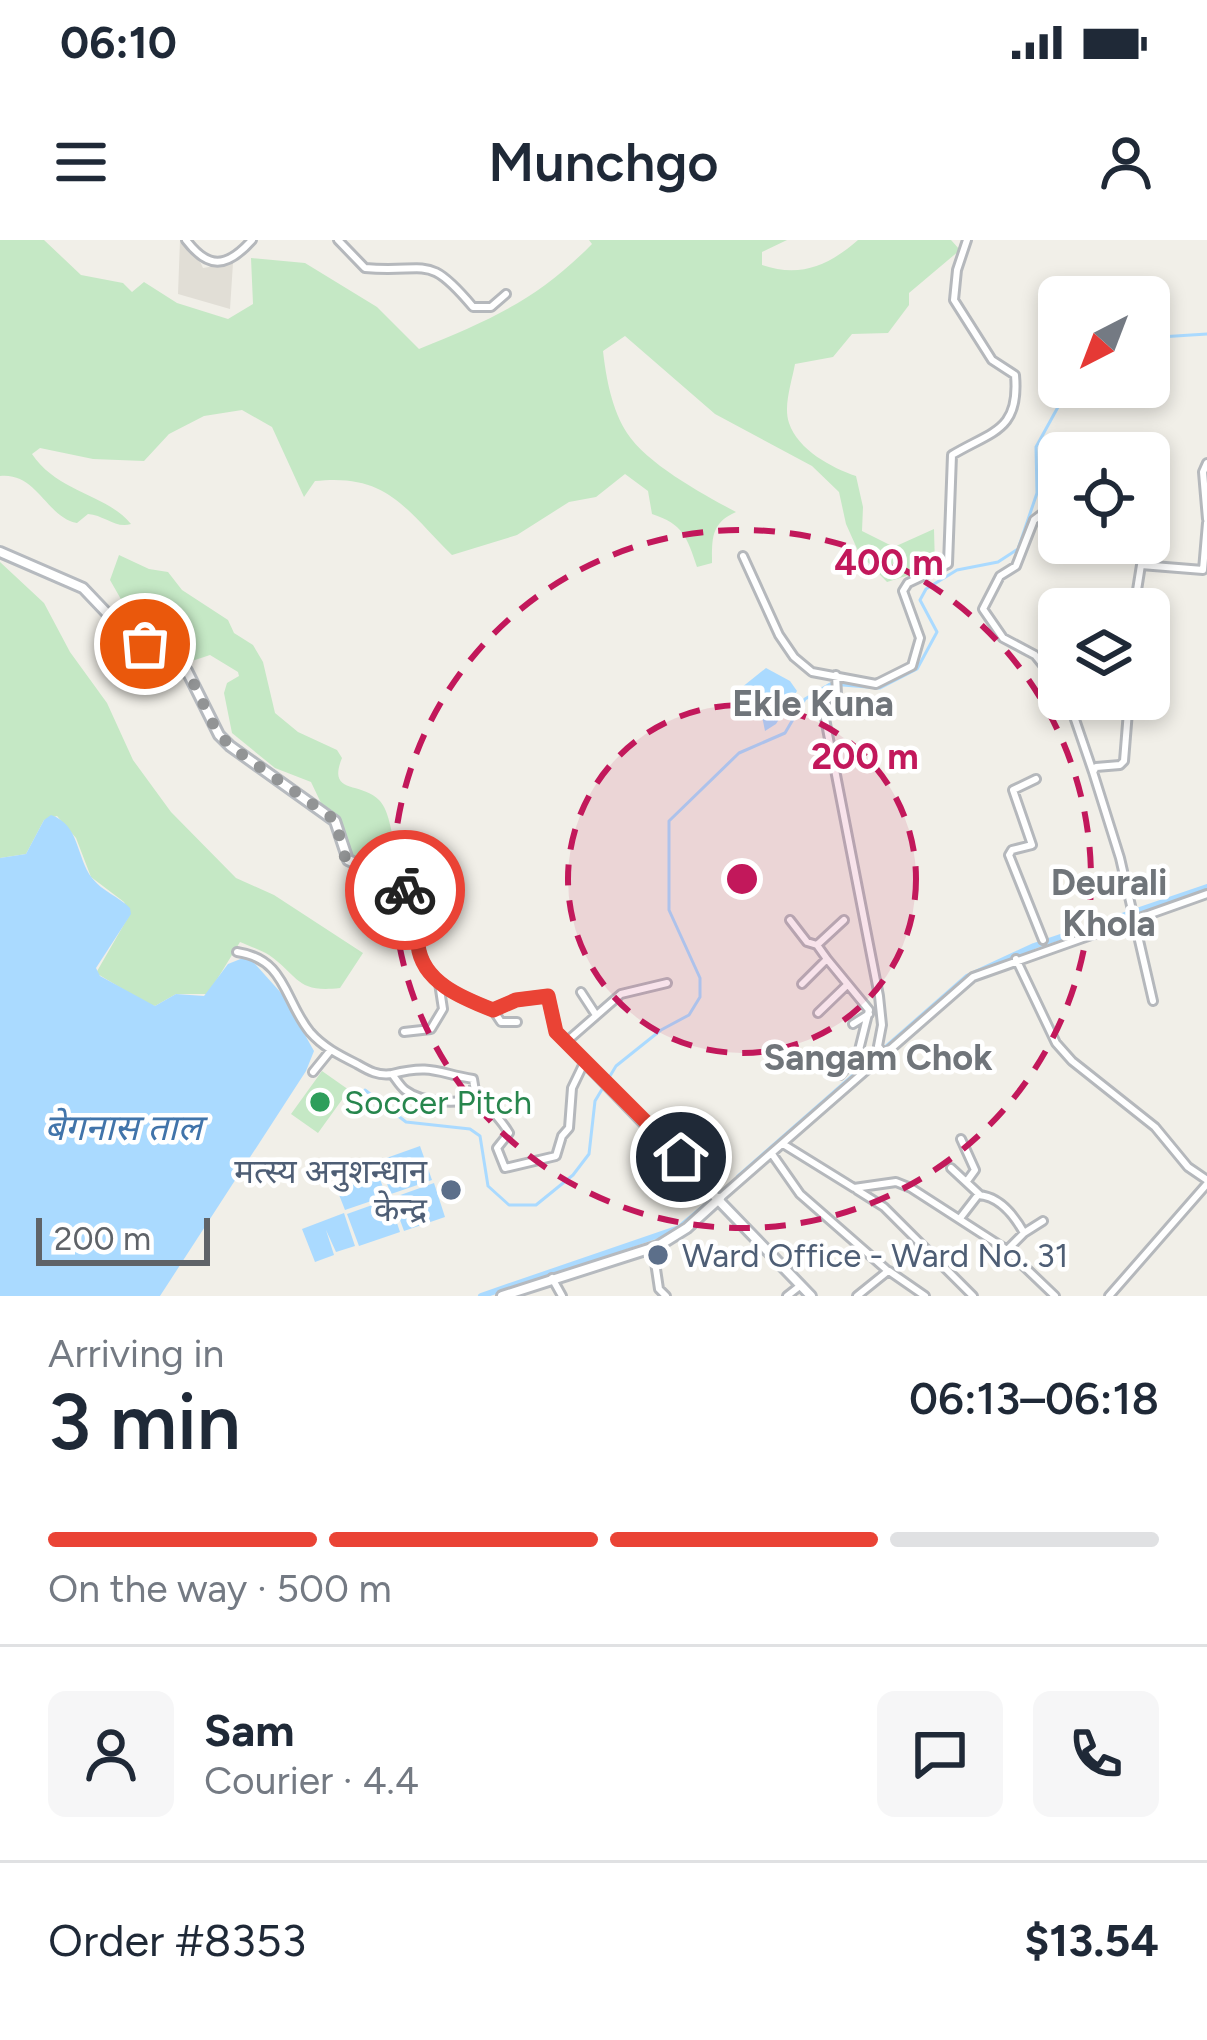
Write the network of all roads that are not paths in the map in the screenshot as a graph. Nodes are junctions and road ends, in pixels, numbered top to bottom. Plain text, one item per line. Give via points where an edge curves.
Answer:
1 (185, 240) edge
2 (252, 240) edge
3 (338, 240) edge
4 (967, 240) edge
5 (506, 293) dead end
6 (1207, 464) edge
7 (1038, 517) edge
8 (1207, 521) edge
9 (0, 552) edge
10 (743, 556) dead end
11 (1137, 588) edge
12 (1038, 660) edge
13 (836, 675) junction
14 (1075, 720) edge
15 (1127, 720) edge
16 (1093, 772) junction
17 (1036, 778) dead end
18 (1207, 894) edge
19 (1131, 919) junction
20 (790, 920) dead end
21 (844, 920) dead end
22 (1043, 940) dead end
23 (817, 945) junction
24 (237, 952) dead end
25 (826, 959) junction
26 (1016, 959) junction
27 (667, 982) dead end
28 (439, 983) junction
29 (802, 984) dead end
30 (848, 986) junction
31 (581, 992) dead end
32 (1154, 1001) dead end
33 (493, 1010) junction
34 (818, 1013) dead end
35 (869, 1014) junction
36 (596, 1015) junction
37 (518, 1022) dead end
38 (853, 1024) dead end
39 (404, 1032) dead end
40 (866, 1033) junction
41 (566, 1042) junction
42 (879, 1043) junction
43 (330, 1051) junction
44 (884, 1054) junction
45 (588, 1064) junction
46 (314, 1072) dead end
47 (392, 1074) junction
48 (840, 1075) dead end
49 (476, 1097) junction
50 (961, 1139) dead end
51 (783, 1144) junction
52 (772, 1154) junction
53 (952, 1168) dead end
54 (967, 1181) junction
55 (1207, 1182) edge
56 (854, 1189) junction
57 (980, 1195) junction
58 (720, 1198) junction
59 (961, 1217) junction
60 (1043, 1221) dead end
61 (1024, 1233) junction
62 (652, 1248) junction
63 (1007, 1250) junction
64 (888, 1271) junction
65 (552, 1279) junction
66 (801, 1285) junction
67 (502, 1296) edge
68 (562, 1296) edge
69 (665, 1296) edge
70 (787, 1296) edge
71 (811, 1296) edge
72 (857, 1296) edge
73 (925, 1296) edge
74 (973, 1296) edge
75 (1055, 1296) edge
76 (1109, 1296) edge

1 - 2 street via 208,262 226,260
3 - 5 street via 365,268 435,270 473,307 490,307
4 - 13 street via 954,300 992,360 1015,375 1014,411 1002,430 952,455 948,564 903,591 920,638 912,666 876,684
6 - 8 street
7 - 12 street via 1016,566 1000,576 983,609 1003,638
8 - 11 street via 1203,570 1141,566
9 - 28 main road via 83,588 122,628 187,670 219,735 335,820 348,860 376,868 404,890 419,951
10 - 13 street via 794,657 812,672
13 - 42 street via 837,694 822,703 879,996
14 - 16 street
15 - 16 street via 1124,761
16 - 19 street
17 - 22 street via 1013,790 1032,844 1009,855
18 - 19 street
19 - 26 street
19 - 32 street
20 - 23 street
21 - 23 street
23 - 25 street
24 - 43 street via 274,968
25 - 29 street
25 - 30 street
26 - 44 street via 973,977
26 - 55 street via 1056,1043
27 - 36 street via 621,994
28 - 33 main road
28 - 39 street via 443,1010 431,1028
30 - 34 street
30 - 35 street
31 - 36 street
33 - 37 street via 500,1022
33 - 41 main road via 548,996
35 - 38 street
35 - 40 street
36 - 41 street
40 - 42 street
40 - 48 street
41 - 45 main road
42 - 44 street
43 - 46 street
43 - 47 street via 380,1076
44 - 51 street
45 - 49 street via 572,1088 569,1128 556,1156 505,1168 497,1148 509,1133
45 - 58 main road
47 - 49 street via 427,1099
47 - 49 street via 443,1070 473,1079
50 - 54 street via 974,1163
51 - 52 street
51 - 56 street
52 - 58 street
52 - 64 street via 800,1194
53 - 54 street
54 - 57 street
55 - 76 street
56 - 59 street via 896,1182
56 - 74 street via 884,1207
57 - 59 street
57 - 61 street via 994,1198
58 - 62 main road
58 - 66 main road
59 - 63 street
60 - 61 street
61 - 63 street
62 - 65 main road
62 - 69 street
63 - 75 street
64 - 72 street
64 - 73 street
65 - 67 main road
65 - 68 street
66 - 70 street
66 - 71 main road

